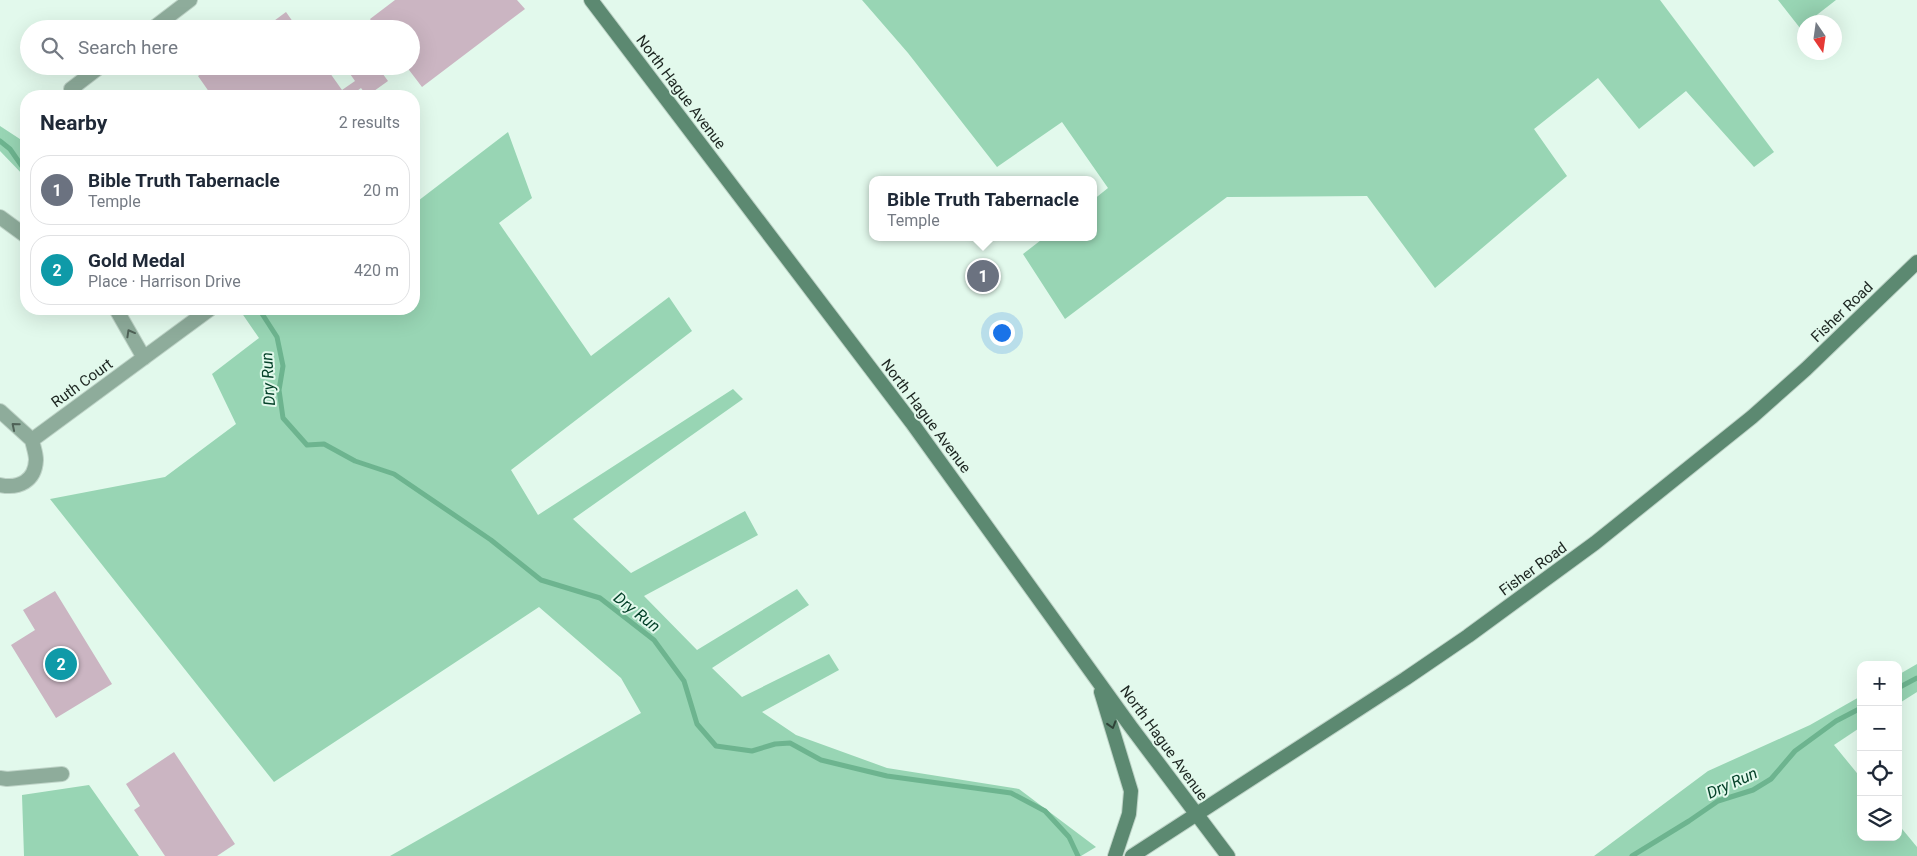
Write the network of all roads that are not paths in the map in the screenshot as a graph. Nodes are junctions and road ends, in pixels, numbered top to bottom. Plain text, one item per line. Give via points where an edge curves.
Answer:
1 (190, 0) edge
2 (590, 0) edge
3 (164, 20) edge
4 (93, 75) edge
5 (77, 90) edge
6 (0, 217) edge
7 (20, 232) edge
8 (1917, 262) edge
9 (119, 315) edge
10 (202, 315) edge
11 (144, 358) junction
12 (0, 411) edge
13 (32, 440) junction
14 (0, 485) edge
15 (1097, 679) junction
16 (62, 774) dead end
17 (0, 778) edge
18 (1196, 815) junction
19 (1115, 856) edge
20 (1132, 856) edge
21 (1228, 856) edge

1 - 3 street
2 - 15 main road, North Hague Avenue via 912,423
4 - 5 street
6 - 7 street
8 - 18 main road, Fisher Road via 1752,417 1595,544 1468,636
11 -> 9 street
10 - 11 street, Ruth Court
11 - 13 street, Ruth Court
13 -> 12 street
13 - 14 street via 36,460 32,477 22,485
15 - 18 main road, North Hague Avenue
15 -> 19 main road via 1131,792 1129,814
16 - 17 street
18 - 20 main road, Fisher Road
18 - 21 main road, North Hague Avenue

